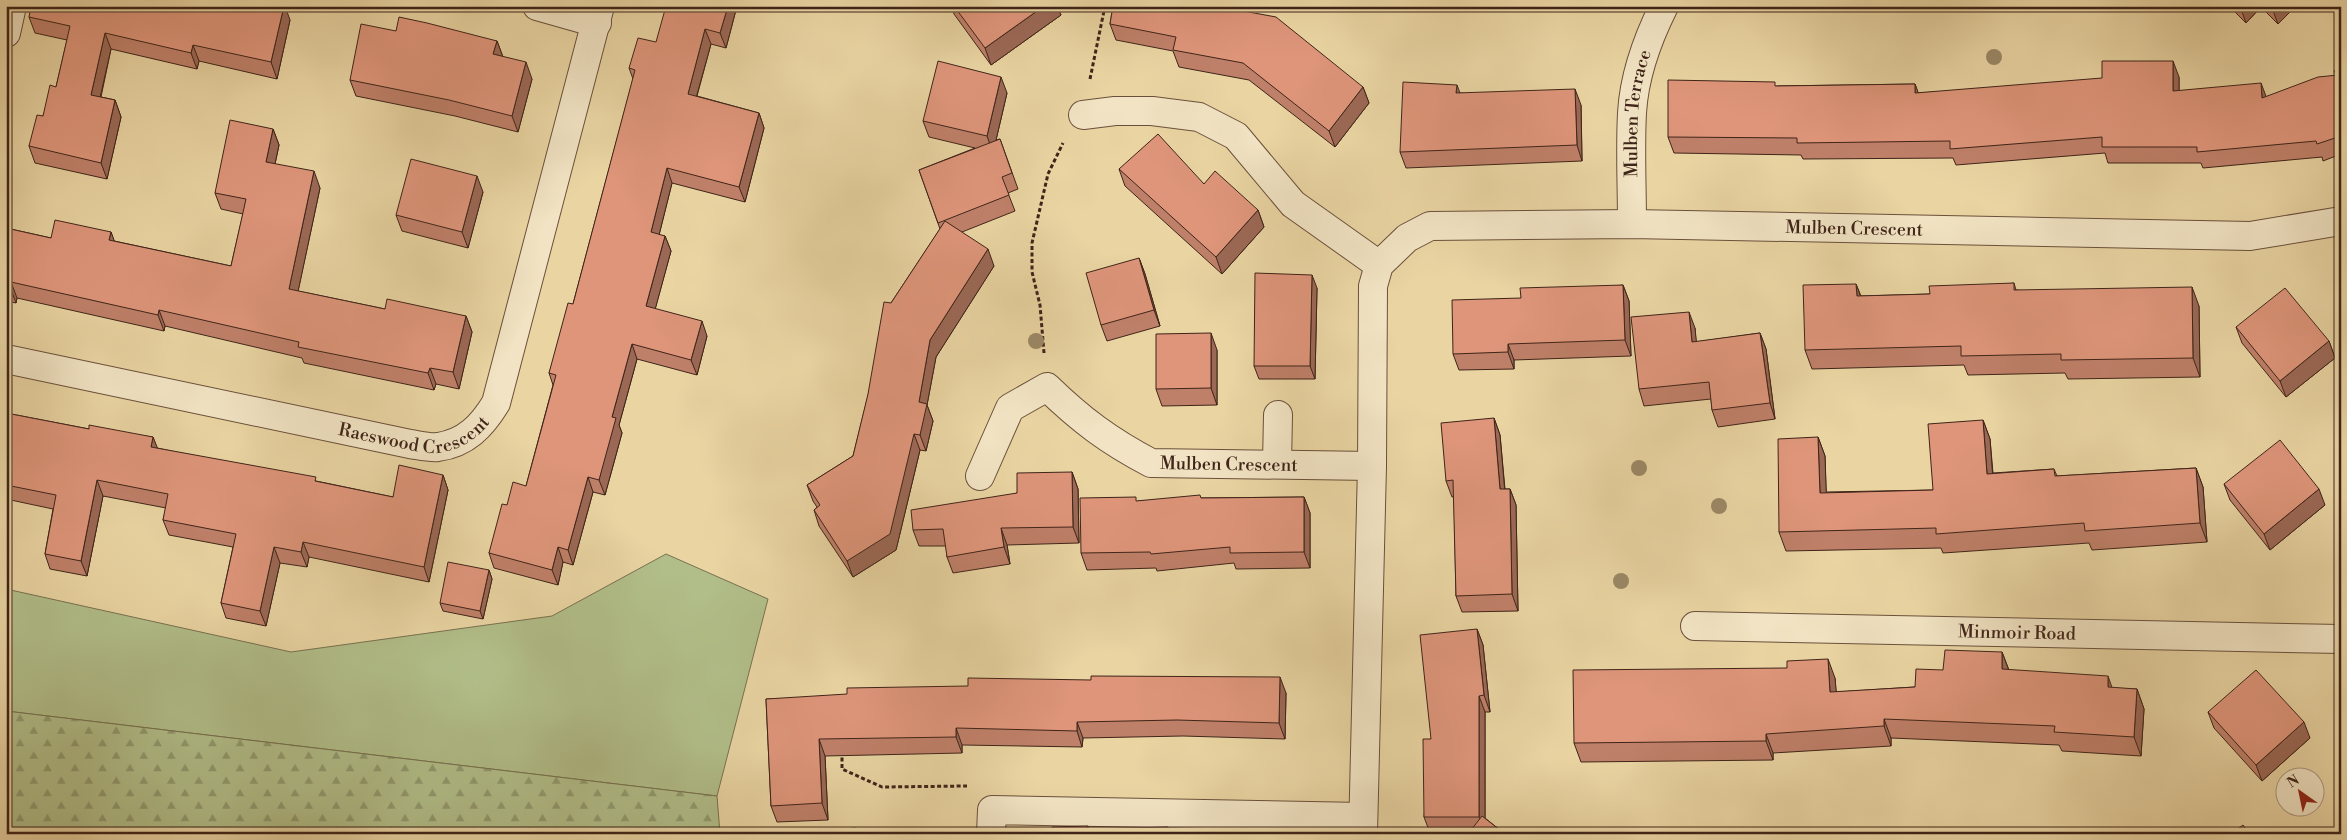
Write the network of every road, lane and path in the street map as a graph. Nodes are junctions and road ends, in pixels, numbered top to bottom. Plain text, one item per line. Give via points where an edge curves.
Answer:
1 (12, 6) edge
2 (537, 6) edge
3 (1105, 6) edge
4 (1664, 6) edge
5 (599, 14) edge
6 (6, 32) edge
7 (1083, 115) junction
8 (2341, 221) edge
9 (1632, 224) junction
10 (1379, 266) junction
11 (6, 359) edge
12 (1047, 387) junction
13 (1278, 415) dead end
14 (1277, 464) junction
15 (1372, 466) junction
16 (980, 476) dead end
17 (1695, 626) dead end
18 (2341, 639) edge
19 (842, 750) edge
20 (991, 822) edge
21 (1363, 826) edge

1 - 6 street
2 - 5 street
3 - 7 path
4 - 9 street, Mulben Terrace via 1653,29 1636,85
5 - 11 street, Raeswood Crescent via 496,403 485,423 463,439 436,448 410,444
7 - 10 street via 1152,111 1198,117 1236,136 1293,204
7 - 12 path via 1061,146 1048,174 1032,243 1032,272 1040,305
8 - 9 street, Mulben Crescent via 2250,236
9 - 10 street, Mulben Crescent via 1430,226 1407,238
10 - 15 street, Mulben Crescent via 1372,286
12 - 14 street, Mulben Crescent via 1078,417 1152,463
12 - 16 street via 1010,408
13 - 14 street
14 - 15 street, Mulben Crescent
15 - 21 street, Mulben Crescent
17 - 18 street, Minmoir Road
19 - 20 path via 842,769 882,786 969,786
20 - 21 street

